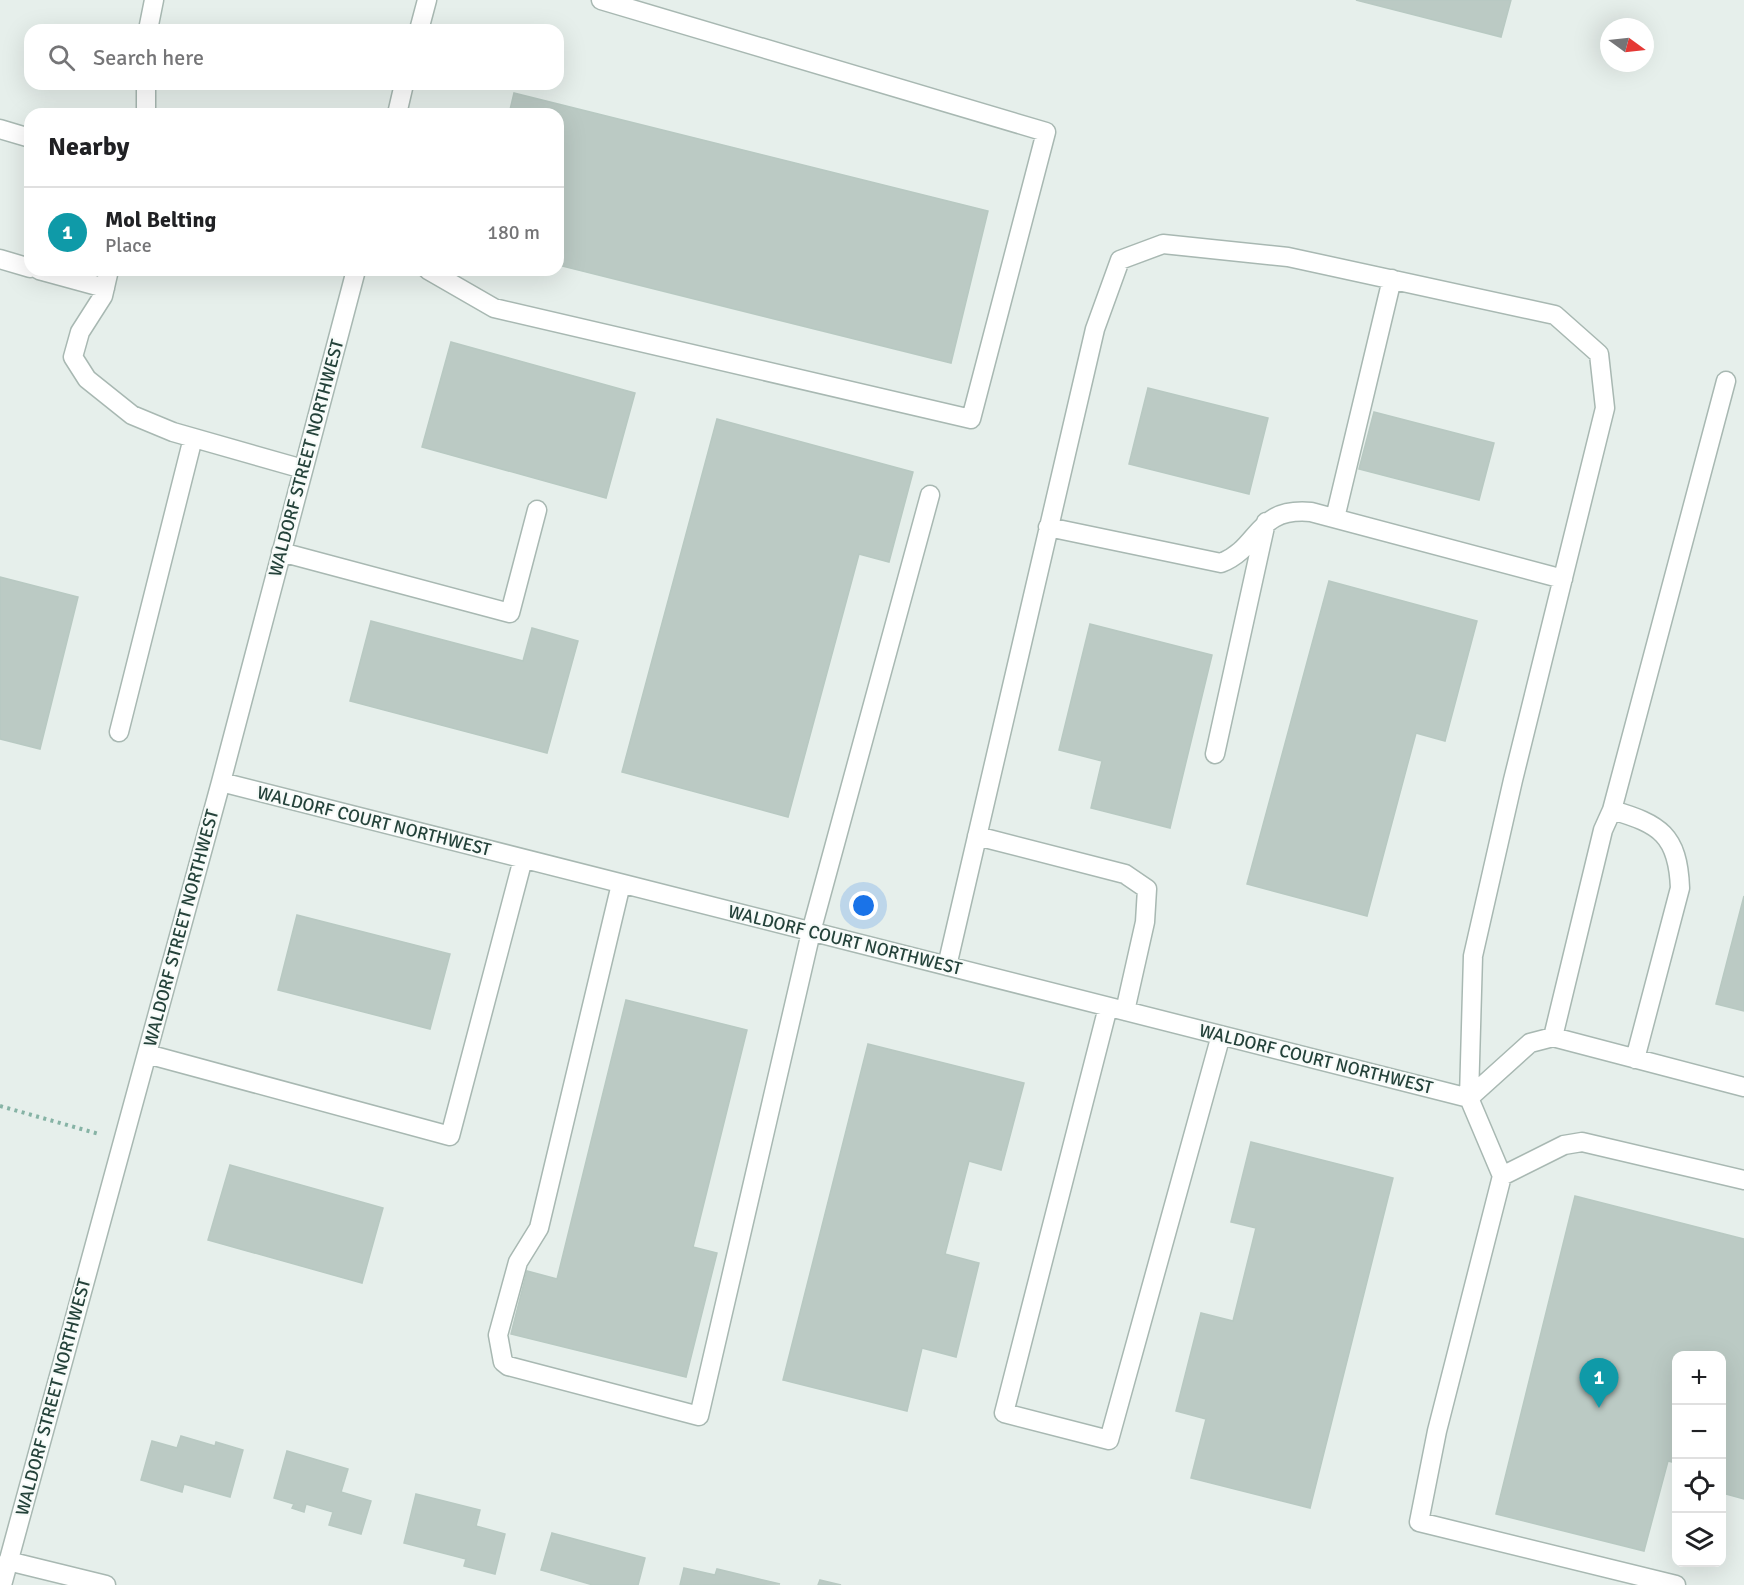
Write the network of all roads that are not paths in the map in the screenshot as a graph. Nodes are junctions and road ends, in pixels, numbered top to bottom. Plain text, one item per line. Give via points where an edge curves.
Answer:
1 (154, 0) edge
2 (602, 0) edge
3 (420, 1) edge
4 (149, 24) edge
5 (419, 24) edge
6 (146, 90) edge
7 (402, 90) edge
8 (146, 108) edge
9 (398, 108) edge
10 (0, 129) edge
11 (24, 136) edge
12 (0, 259) edge
13 (24, 266) edge
14 (61, 276) edge
15 (108, 276) edge
16 (354, 276) edge
17 (438, 276) edge
18 (1392, 279) junction
19 (105, 288) junction
20 (1726, 381) dead end
21 (193, 438) junction
22 (303, 469) junction
23 (930, 495) dead end
24 (537, 510) dead end
25 (1335, 518) junction
26 (1266, 522) junction
27 (1048, 527) junction
28 (282, 552) junction
29 (1563, 579) junction
30 (119, 732) dead end
31 (1215, 754) dead end
32 (221, 783) junction
33 (1612, 810) junction
34 (977, 836) junction
35 (523, 859) junction
36 (621, 884) junction
37 (811, 932) junction
38 (946, 966) junction
39 (1117, 1009) junction
40 (1221, 1035) junction
41 (1553, 1037) junction
42 (147, 1054) junction
43 (1635, 1059) junction
44 (1744, 1087) edge
45 (1469, 1098) junction
46 (1502, 1176) junction
47 (1744, 1180) edge
48 (8, 1561) junction
49 (2, 1585) edge
50 (106, 1585) edge
51 (1676, 1585) edge

1 - 4 street
2 - 17 street via 1046,132 971,419 494,308
3 - 5 street
6 - 8 street
7 - 9 street
10 - 11 street
12 - 13 street
14 - 19 street
15 - 19 street
16 - 22 street, WALDORF STREET NORTHWEST
18 - 25 street
18 - 27 street via 1288,257 1163,244 1120,260 1095,329
18 - 29 street via 1555,315 1599,354 1605,408
19 - 21 street via 80,332 73,357 87,379 132,416
20 - 33 street
21 - 22 street
21 - 30 street
22 - 28 street, WALDORF STREET NORTHWEST
23 - 37 street
24 - 28 street via 510,613
25 - 26 street via 1294,510
25 - 29 street
26 - 27 street via 1239,551 1221,563
26 - 31 street
27 - 34 street
28 - 32 street, WALDORF STREET NORTHWEST
29 - 45 street via 1473,957
32 - 35 street, WALDORF COURT NORTHWEST
32 - 42 street, WALDORF STREET NORTHWEST
33 - 41 street
33 - 43 street via 1656,826 1674,850 1679,865 1680,888
34 - 38 street
34 - 39 street via 1125,874 1147,889 1145,922
35 - 36 street, WALDORF COURT NORTHWEST
35 - 42 street via 450,1136
36 - 37 street, WALDORF COURT NORTHWEST
36 - 37 street via 538,1228 518,1262 498,1335 503,1362 508,1366 699,1416
37 - 38 street, WALDORF COURT NORTHWEST
38 - 39 street, WALDORF COURT NORTHWEST
39 - 40 street, WALDORF COURT NORTHWEST
39 - 40 street via 1004,1413 1109,1440
40 - 45 street, WALDORF COURT NORTHWEST
41 - 43 street
41 - 45 street via 1530,1043
42 - 48 street, WALDORF STREET NORTHWEST
43 - 44 street
45 - 46 street
46 - 47 street via 1564,1145 1582,1142
46 - 51 street via 1437,1431 1419,1522
48 - 49 street, WALDORF STREET NORTHWEST
48 - 50 street

